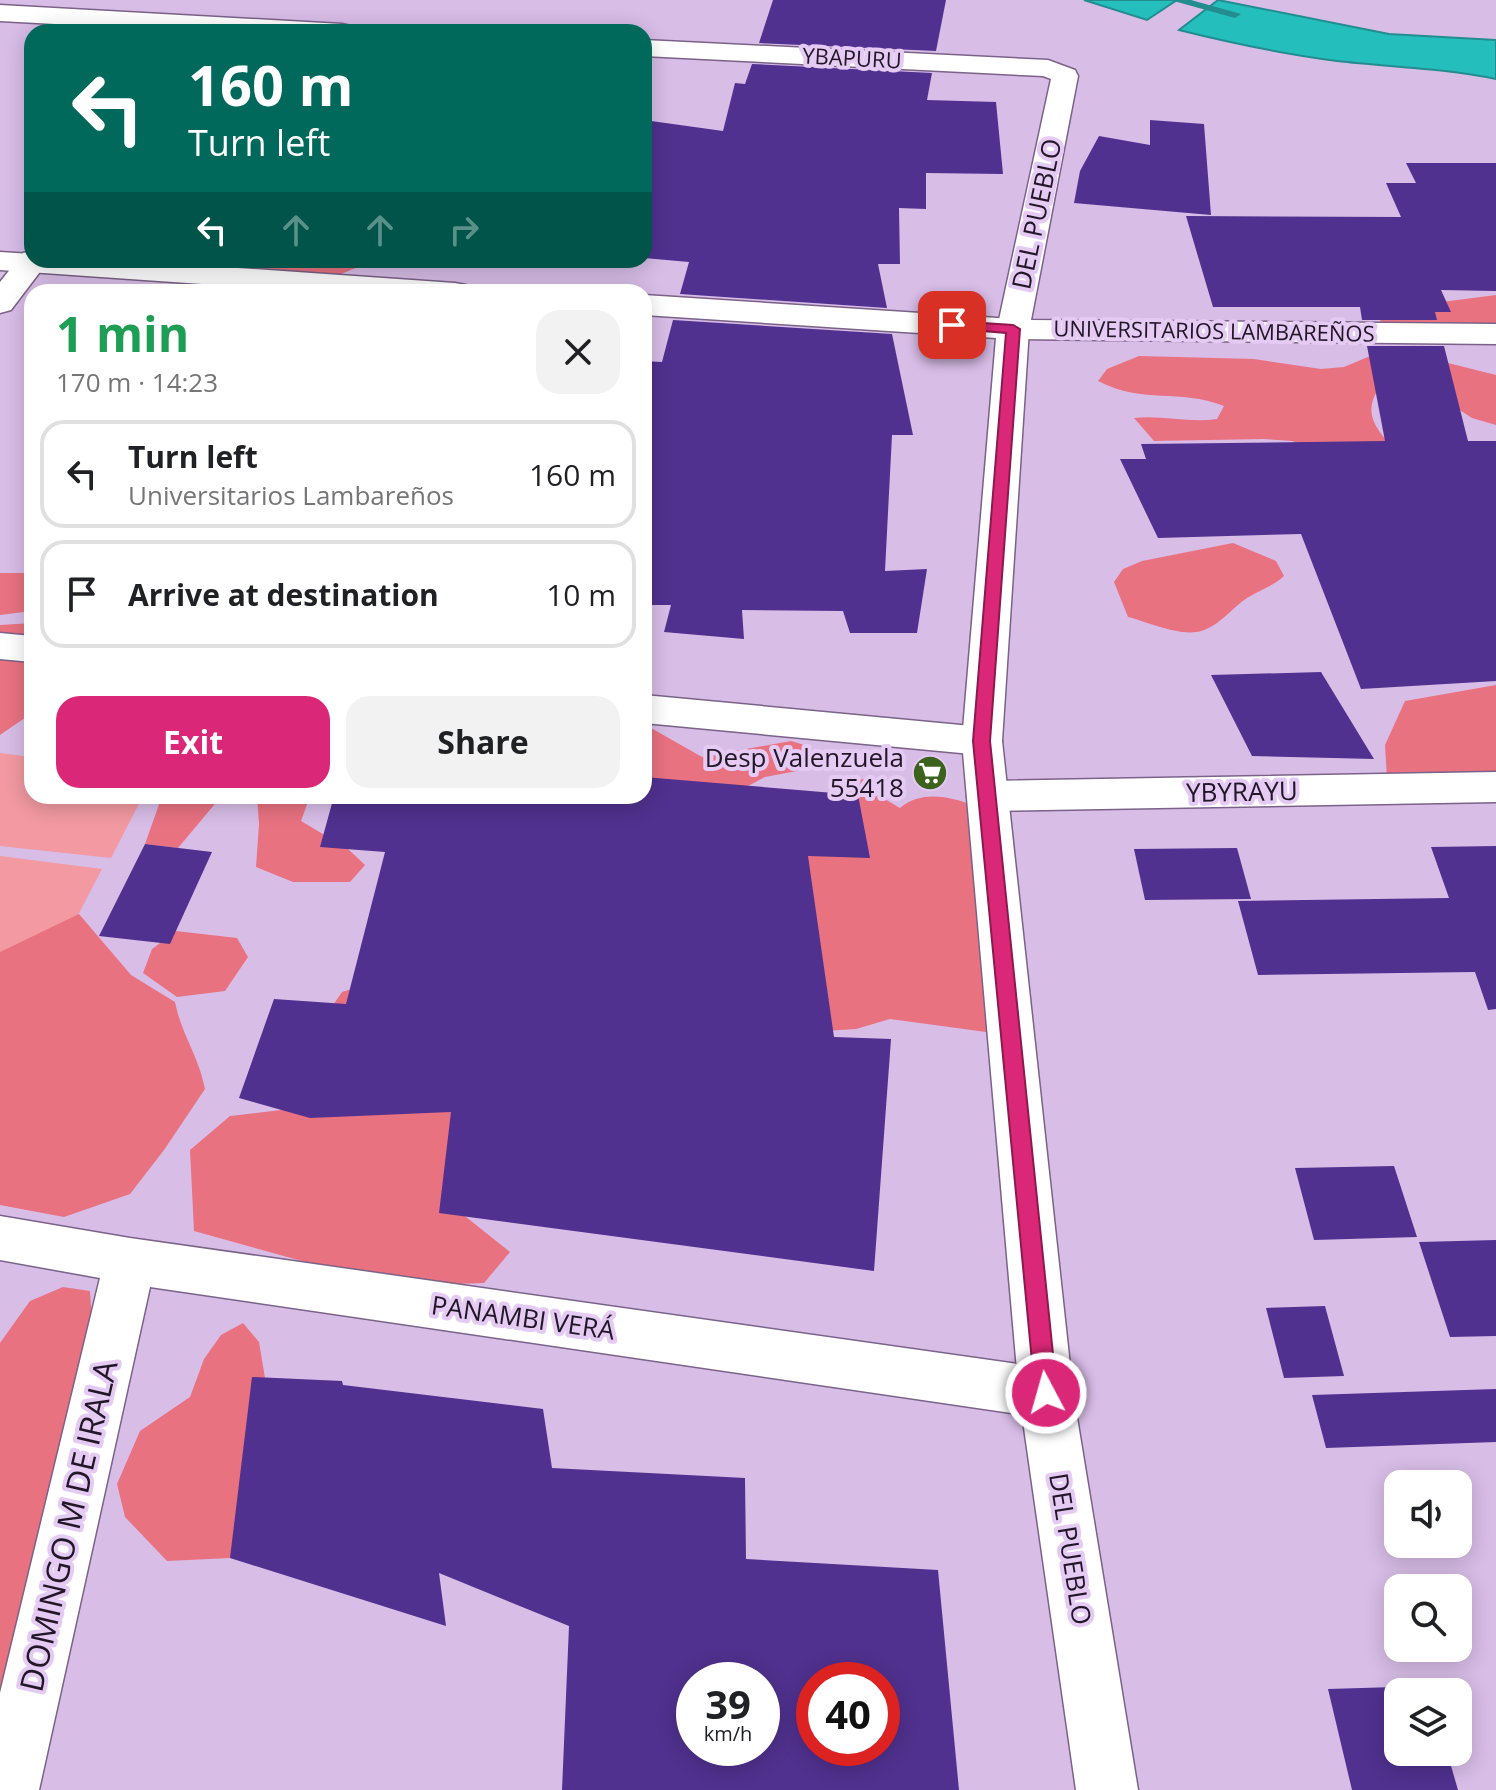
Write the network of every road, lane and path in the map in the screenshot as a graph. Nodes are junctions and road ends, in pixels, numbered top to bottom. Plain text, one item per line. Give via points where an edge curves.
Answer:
1 (225, 0) edge
2 (0, 13) edge
3 (141, 24) edge
4 (208, 24) edge
5 (652, 48) edge
6 (1060, 71) joint
7 (0, 261) edge
8 (24, 262) edge
9 (28, 268) edge
10 (117, 268) edge
11 (342, 284) edge
12 (0, 303) edge
13 (652, 306) edge
14 (1013, 329) junction
15 (1496, 334) edge
16 (0, 646) edge
17 (24, 648) edge
18 (652, 710) edge
19 (982, 741) junction
20 (1496, 787) edge
21 (988, 796) junction
22 (0, 1238) edge
23 (130, 1261) junction
24 (1046, 1393) junction
25 (8, 1790) edge
26 (1107, 1790) edge

1 - 4 street
2 - 3 street
5 - 6 street, YBAPURU
6 - 14 street, DEL PUEBLO via 1065,76
7 - 8 street
9 - 12 street
10 - 11 street
13 - 14 street, UNIVERSITARIOS LAMBAREÑOS
14 - 15 street, UNIVERSITARIOS LAMBAREÑOS
14 - 19 street, DEL PUEBLO
16 - 17 street
18 - 19 street
19 - 21 street, DEL PUEBLO
20 - 21 street, YBYRAYU
21 - 24 street, DEL PUEBLO
22 - 23 street, PANAMBI VERÁ
23 - 24 street, PANAMBI VERÁ
23 - 25 street, DOMINGO M DE IRALA
24 - 26 street, DEL PUEBLO

